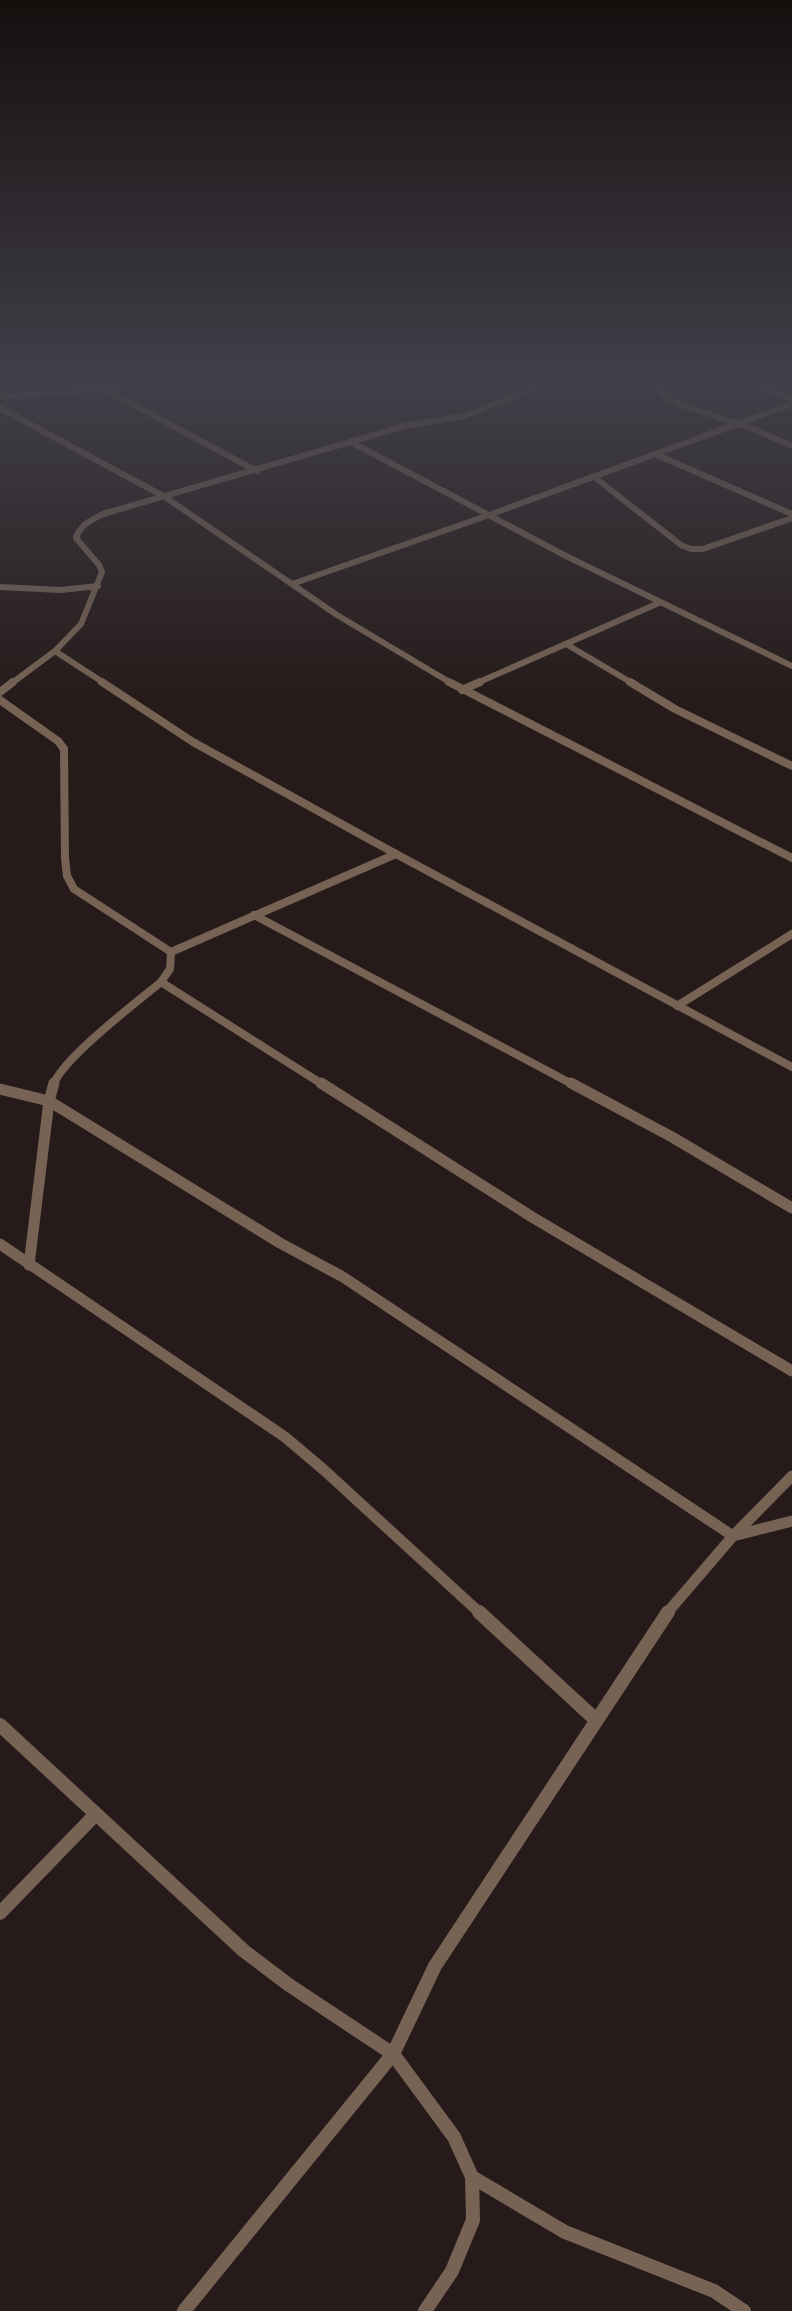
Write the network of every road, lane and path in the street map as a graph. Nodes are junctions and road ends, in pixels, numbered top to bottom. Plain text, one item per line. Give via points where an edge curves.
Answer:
1 (146, 487) edge
2 (201, 487) edge
3 (435, 487) edge
4 (565, 487) edge
5 (607, 487) edge
6 (730, 487) edge
7 (165, 497) junction
8 (792, 514) edge
9 (489, 516) junction
10 (792, 518) edge
11 (292, 584) junction
12 (98, 586) junction
13 (1, 588) edge
14 (660, 602) junction
15 (566, 644) junction
16 (55, 650) junction
17 (792, 666) edge
18 (462, 690) junction
19 (0, 692) edge
20 (0, 700) edge
21 (792, 766) edge
22 (396, 854) junction
23 (792, 858) edge
24 (254, 915) junction
25 (792, 934) edge
26 (171, 952) junction
27 (161, 982) junction
28 (677, 1006) junction
29 (792, 1067) edge
30 (0, 1089) edge
31 (49, 1101) junction
32 (792, 1208) edge
33 (0, 1244) edge
34 (29, 1265) junction
35 (792, 1371) edge
36 (792, 1476) edge
37 (792, 1521) edge
38 (733, 1536) junction
39 (596, 1720) junction
40 (0, 1725) edge
41 (95, 1814) junction
42 (0, 1913) edge
43 (393, 2054) junction
44 (472, 2177) junction
45 (184, 2311) edge
46 (425, 2311) edge
47 (744, 2311) edge

1 - 7 street
2 - 7 street
3 - 9 street
4 - 9 street
5 - 10 street via 681,545 691,550 703,549
6 - 8 street
7 - 11 street
7 - 12 street via 103,514 78,529 76,538 102,572
9 - 11 street
9 - 14 street
11 - 18 street via 337,615
12 - 13 street via 56,592
12 - 16 street via 81,624
14 - 15 street
14 - 17 street
15 - 18 street
15 - 21 street via 682,712
16 - 19 street
16 - 22 street via 193,742
18 - 23 street
20 - 26 street via 58,741 64,749 65,858 67,876 74,888
22 - 24 street
22 - 28 street
24 - 26 street
24 - 32 street via 672,1137
25 - 28 street
26 - 27 street via 170,969
27 - 31 street via 73,1057 56,1078
27 - 35 street via 532,1217
28 - 29 street
30 - 31 street
31 - 34 street
31 - 38 street via 280,1244 343,1277
33 - 34 street
34 - 39 street via 285,1437
36 - 38 street
37 - 38 street
38 - 39 street via 669,1610
39 - 43 street via 435,1966
40 - 41 street
41 - 42 street
41 - 43 street via 244,1951 289,1985
43 - 44 street via 454,2137
43 - 45 street
44 - 46 street via 473,2220 452,2272
44 - 47 street via 564,2232 714,2291

